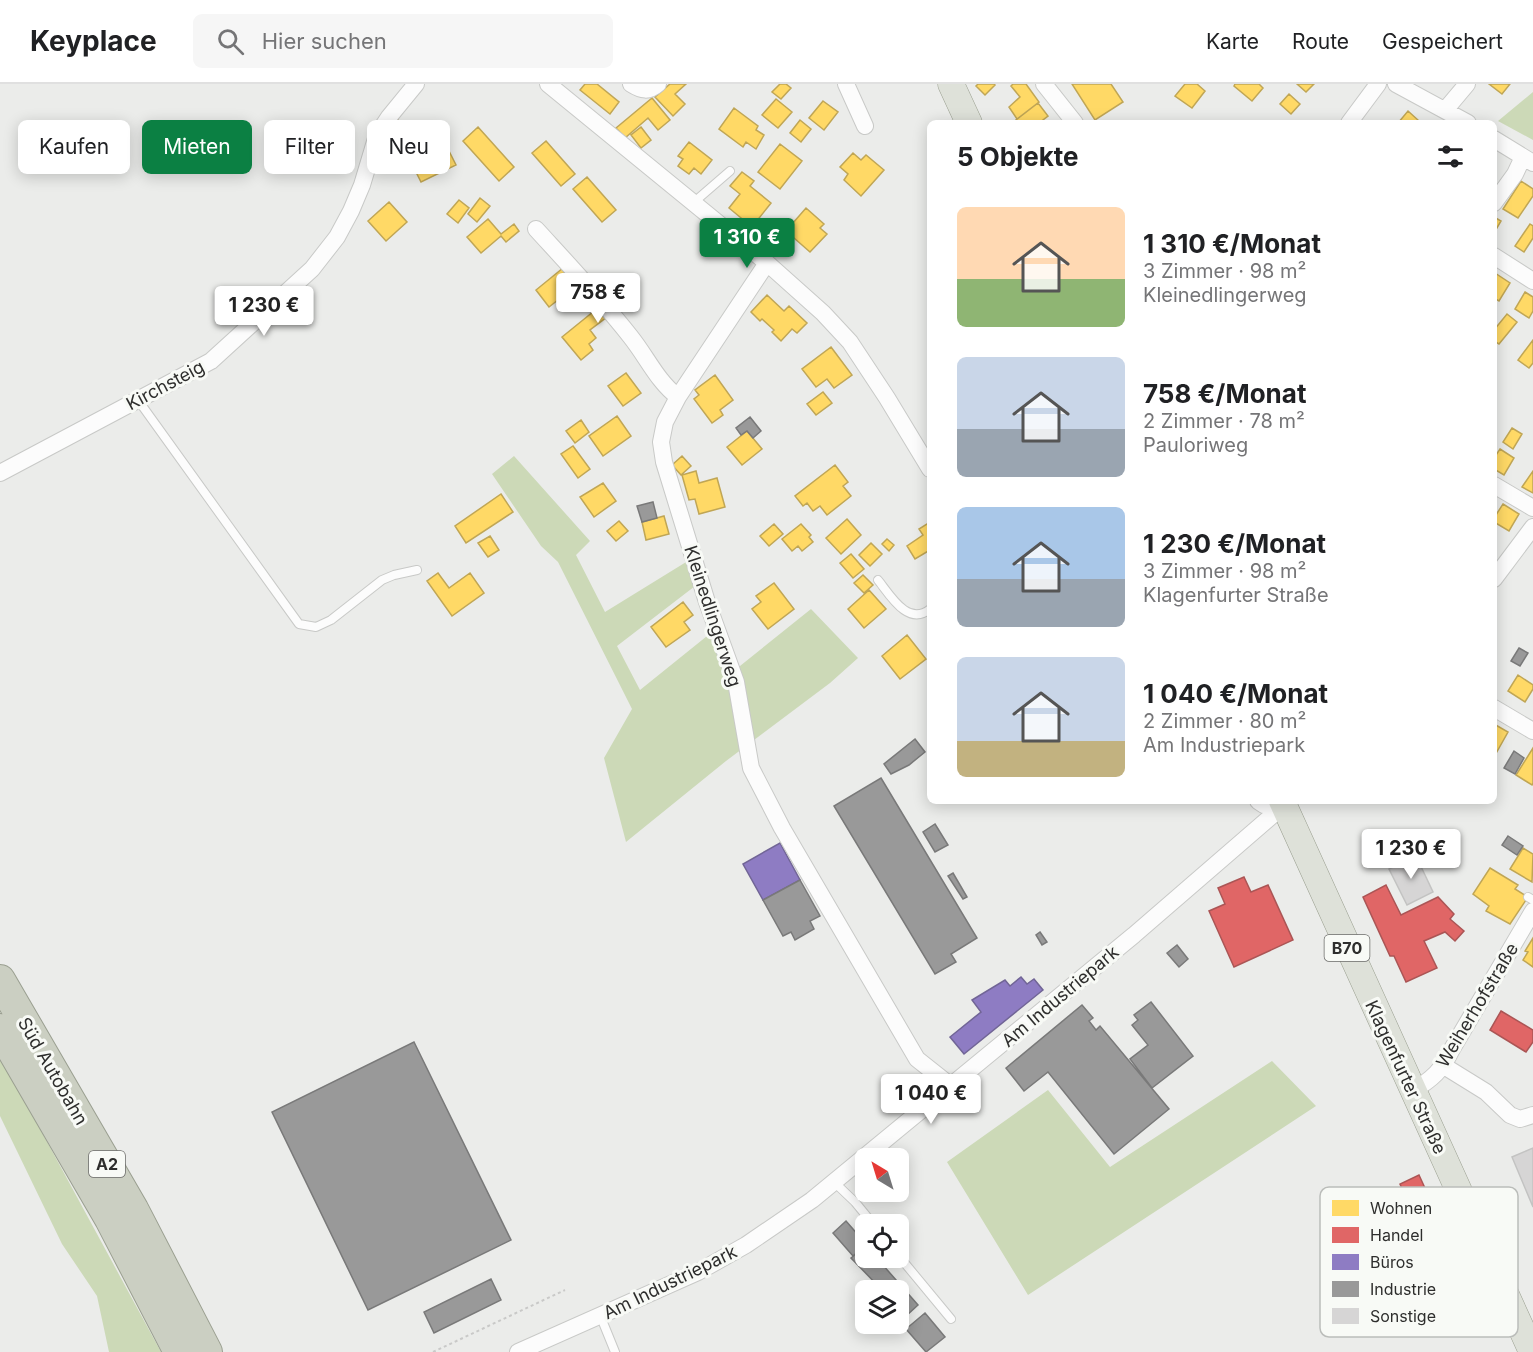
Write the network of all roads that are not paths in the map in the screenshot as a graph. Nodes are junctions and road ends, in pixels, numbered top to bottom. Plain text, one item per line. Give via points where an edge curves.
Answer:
1 (416, 84) edge
2 (549, 84) edge
3 (631, 84) edge
4 (658, 84) edge
5 (846, 84) edge
6 (951, 84) edge
7 (1044, 84) edge
8 (1378, 84) edge
9 (1396, 84) edge
10 (1467, 84) edge
11 (1446, 110) junction
12 (968, 120) edge
13 (1073, 120) edge
14 (1351, 120) edge
15 (1463, 120) edge
16 (865, 126) dead end
17 (1497, 141) edge
18 (1528, 160) edge
19 (730, 171) dead end
20 (1497, 199) edge
21 (693, 203) junction
22 (536, 228) dead end
23 (1497, 258) edge
24 (767, 263) junction
25 (1533, 281) edge
26 (678, 398) junction
27 (138, 400) junction
28 (927, 464) edge
29 (0, 473) edge
30 (1497, 486) edge
31 (1533, 508) edge
32 (1533, 527) edge
33 (417, 570) dead end
34 (1497, 575) edge
35 (878, 580) dead end
36 (927, 612) edge
37 (1497, 710) edge
38 (1533, 731) edge
39 (1262, 804) edge
40 (1278, 804) edge
41 (1284, 804) edge
42 (1285, 804) edge
43 (1531, 902) edge
44 (0, 980) edge
45 (0, 1029) edge
46 (1444, 1066) junction
47 (951, 1086) junction
48 (1412, 1090) junction
49 (1533, 1115) edge
50 (834, 1182) junction
51 (1456, 1187) edge
52 (864, 1214) edge
53 (909, 1268) edge
54 (600, 1315) junction
55 (951, 1319) dead end
56 (1518, 1321) edge
57 (179, 1352) edge
58 (207, 1352) edge
59 (518, 1352) edge
60 (615, 1352) edge
61 (1532, 1352) edge

1 - 27 street, Kirchsteig via 377,135 351,211 312,269 211,361
2 - 21 street
3 - 4 street via 640,90 652,90
5 - 16 street
6 - 12 main road
7 - 13 street
8 - 14 street
9 - 11 street
10 - 11 street
11 - 15 street
17 - 18 street
18 - 20 street
19 - 21 lane
21 - 24 street
22 - 26 street via 588,285 632,338 665,387
23 - 25 street
24 - 26 street, Kleinedlingerweg
24 - 28 street via 850,342
26 - 47 street, Kleinedlingerweg via 662,432 664,462 736,682 752,768 782,828 917,1059
27 - 29 street, Kirchsteig
27 - 33 lane via 299,624 316,627 382,580
30 - 31 street
32 - 34 street
35 - 36 lane via 905,612
37 - 38 street
39 - 40 street
41 - 47 street, Am Industriepark via 1134,935
42 - 48 main road, Klagenfurter Straße / B70
43 - 46 street, Weiherhofstraße
44 - 58 highway, Süd Autobahn / A2 via 133,1209
45 - 57 highway, Süd Autobahn / A2 via 110,1219
46 - 48 street, Weiherhofstraße
46 - 49 street via 1486,1092 1510,1115 1520,1119
47 - 50 street, Am Industriepark
48 - 51 main road, Klagenfurter Straße / B70
50 - 52 lane
50 - 54 street, Am Industriepark via 746,1245 698,1272
53 - 55 lane
54 - 59 street, Am Industriepark
54 - 60 lane
56 - 61 main road, Klagenfurter Straße / B70

